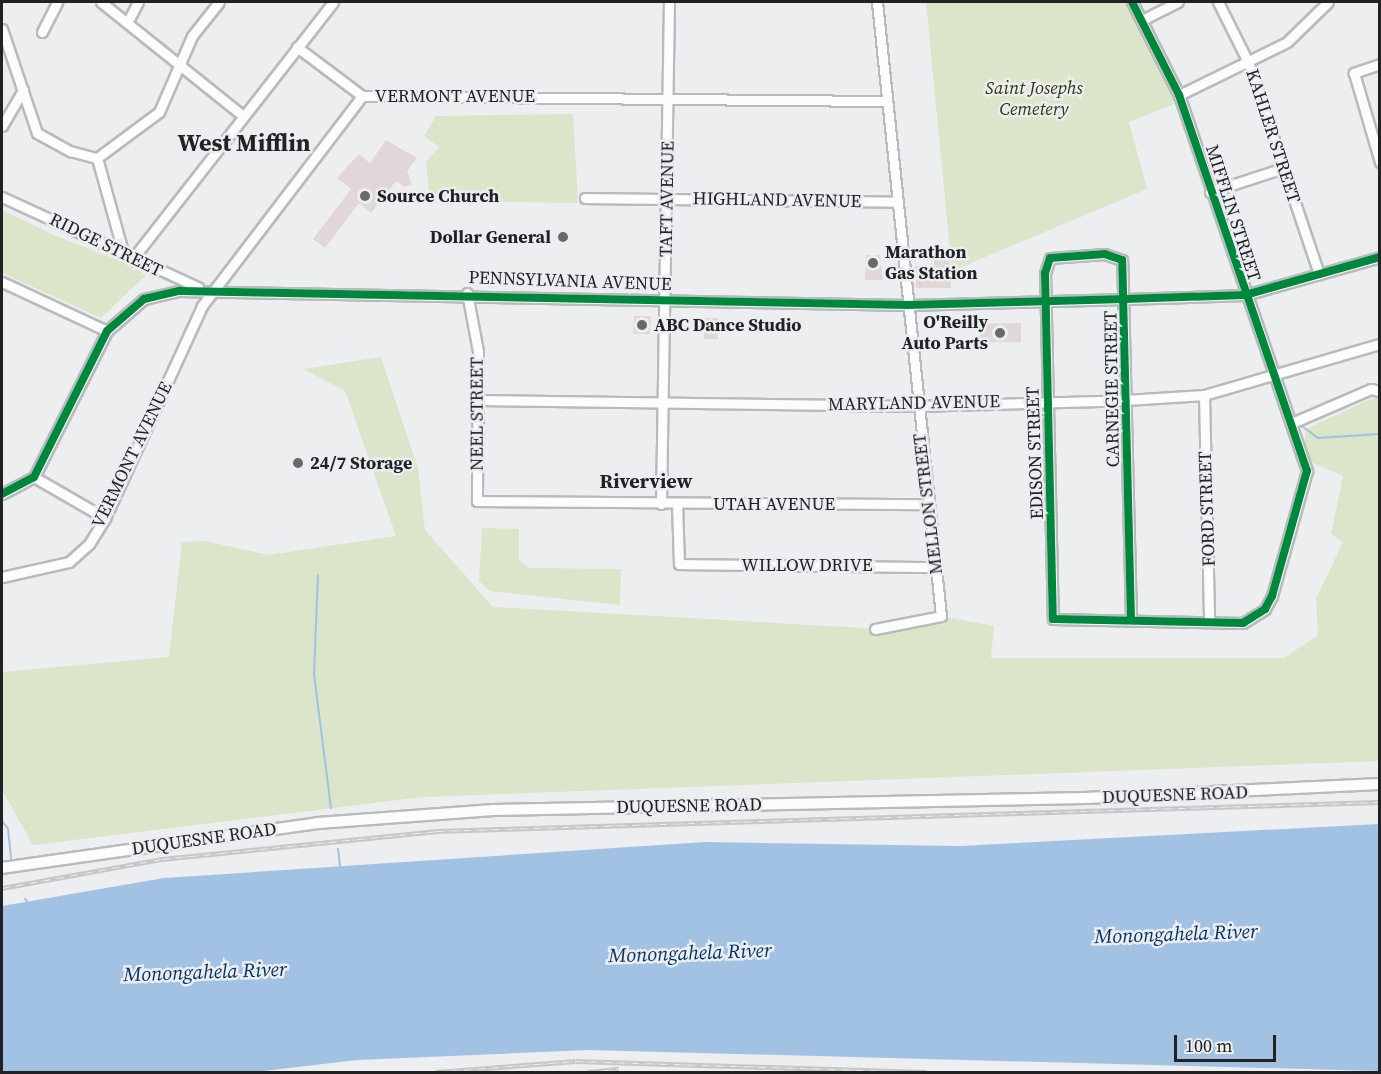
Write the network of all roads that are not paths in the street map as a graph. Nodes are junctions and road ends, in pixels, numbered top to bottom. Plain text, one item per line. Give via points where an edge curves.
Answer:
1 (57, 2) edge
2 (101, 2) edge
3 (138, 2) edge
4 (219, 2) edge
5 (333, 2) edge
6 (669, 2) edge
7 (877, 2) edge
8 (1132, 2) edge
9 (1178, 2) edge
10 (1218, 2) edge
11 (1325, 3) edge
12 (1142, 20) junction
13 (128, 21) junction
14 (2, 29) edge
15 (42, 32) dead end
16 (297, 47) junction
17 (1248, 62) junction
18 (1380, 64) edge
19 (176, 66) junction
20 (23, 90) junction
21 (1179, 95) junction
22 (362, 96) junction
23 (668, 98) junction
24 (884, 101) junction
25 (241, 114) junction
26 (2, 126) edge
27 (97, 158) junction
28 (1380, 162) edge
29 (1283, 168) junction
30 (1210, 192) junction
31 (2, 197) edge
32 (585, 198) dead end
33 (667, 199) junction
34 (897, 202) junction
35 (123, 252) junction
36 (134, 257) junction
37 (1380, 257) edge
38 (1319, 274) junction
39 (2, 282) edge
40 (1046, 286) joint
41 (212, 290) junction
42 (467, 293) junction
43 (1245, 295) junction
44 (664, 299) junction
45 (1125, 299) junction
46 (1048, 301) junction
47 (908, 305) junction
48 (107, 331) junction
49 (1380, 344) edge
50 (1273, 376) junction
51 (1380, 391) edge
52 (1204, 395) junction
53 (477, 400) junction
54 (1126, 400) junction
55 (1048, 401) junction
56 (664, 403) junction
57 (916, 406) junction
58 (1292, 423) junction
59 (34, 477) junction
60 (2, 494) edge
61 (477, 501) joint
62 (661, 504) junction
63 (676, 504) junction
64 (927, 504) junction
65 (105, 518) junction
66 (936, 567) junction
67 (2, 577) edge
68 (1053, 619) joint
69 (1131, 620) junction
70 (1209, 622) junction
71 (875, 629) dead end
72 (1380, 784) edge
73 (2, 868) edge

1 - 15 street
2 - 13 street
3 - 13 street
4 - 19 street via 192,36
5 - 16 street
6 - 23 street, TAFT AVENUE
7 - 24 street, MELLON STREET
8 - 12 street, MIFFLIN STREET
9 - 12 street
10 - 17 street, KAHLER STREET
11 - 17 street via 1287,42
12 - 21 street, MIFFLIN STREET
13 - 19 street
14 - 20 street
16 - 22 street
16 - 25 street
17 - 21 street
17 - 29 street, KAHLER STREET
18 - 28 street via 1354,73
19 - 25 street
19 - 27 street via 159,112
20 - 26 street
20 - 27 street via 37,133 70,151
21 - 30 street, MIFFLIN STREET
22 - 23 street, VERMONT AVENUE
22 - 41 street, VERMONT AVENUE
23 - 24 street, VERMONT AVENUE
23 - 33 street, TAFT AVENUE
24 - 34 street, MELLON STREET
25 - 36 street
27 - 35 street
29 - 30 street
29 - 38 street, KAHLER STREET
30 - 43 street, MIFFLIN STREET
31 - 35 street, RIDGE STREET
32 - 33 street, HIGHLAND AVENUE
33 - 34 street, HIGHLAND AVENUE
33 - 44 street, TAFT AVENUE
34 - 47 street, MELLON STREET
35 - 36 street, RIDGE STREET
36 - 41 street, RIDGE STREET via 184,283
37 - 38 street, PENNSYLVANIA AVENUE
38 - 43 street, PENNSYLVANIA AVENUE
39 - 48 street
40 - 45 street, CARNEGIE STREET via 1050,258 1116,256 1122,260
40 - 46 street, EDISON STREET
41 - 42 street, PENNSYLVANIA AVENUE
41 - 48 street, PENNSYLVANIA AVENUE via 180,291 144,299
41 - 65 street, VERMONT AVENUE
42 - 44 street, PENNSYLVANIA AVENUE
42 - 53 street, NEEL STREET via 477,348
43 - 45 street, PENNSYLVANIA AVENUE
43 - 50 street, MIFFLIN STREET
44 - 47 street, PENNSYLVANIA AVENUE
44 - 56 street, TAFT AVENUE
45 - 46 street, PENNSYLVANIA AVENUE
45 - 54 street, CARNEGIE STREET
46 - 47 street, PENNSYLVANIA AVENUE
46 - 55 street, EDISON STREET
47 - 57 street, MELLON STREET
48 - 59 street, PENNSYLVANIA AVENUE
49 - 50 street, MARYLAND AVENUE
50 - 52 street, MARYLAND AVENUE
50 - 58 street, MIFFLIN STREET
51 - 58 street via 1371,389
52 - 54 street, MARYLAND AVENUE
52 - 70 street, FORD STREET
53 - 56 street, MARYLAND AVENUE
53 - 61 street, NEEL STREET
54 - 55 street, MARYLAND AVENUE
54 - 69 street, CARNEGIE STREET
55 - 57 street, MARYLAND AVENUE
55 - 68 street, EDISON STREET
56 - 57 street, MARYLAND AVENUE
56 - 62 street, TAFT AVENUE
57 - 64 street, MELLON STREET
58 - 70 street, MIFFLIN STREET via 1307,471 1272,596 1265,609 1243,623
59 - 60 street
59 - 65 street
61 - 62 street, UTAH AVENUE
62 - 63 street, UTAH AVENUE
63 - 64 street, UTAH AVENUE
63 - 66 street, WILLOW DRIVE via 678,564
64 - 66 street, MELLON STREET
65 - 67 street, VERMONT AVENUE via 89,544 69,562
66 - 71 street, MELLON STREET via 940,616
68 - 69 street, MIFFLIN STREET
69 - 70 street, MIFFLIN STREET
72 - 73 main road, DUQUESNE ROAD via 1107,798 494,810 318,823

